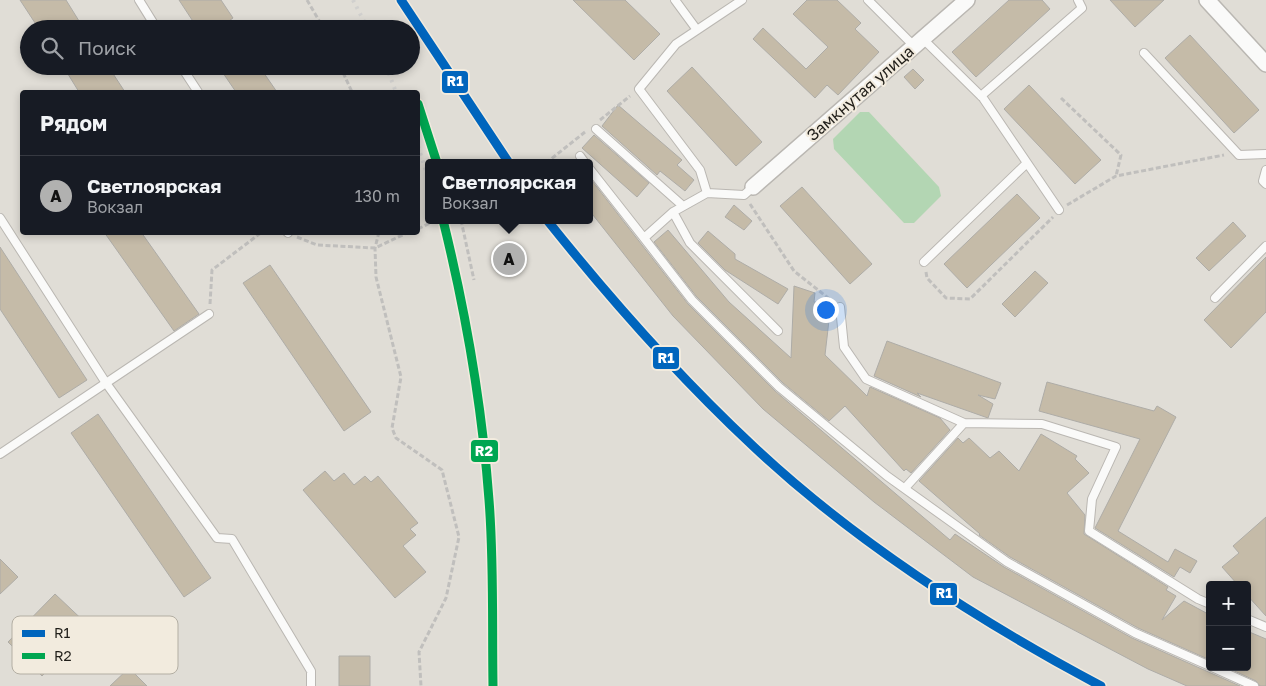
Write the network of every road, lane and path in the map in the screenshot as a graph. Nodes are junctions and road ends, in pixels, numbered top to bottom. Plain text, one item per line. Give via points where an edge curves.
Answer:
1 (139, 0) edge
2 (307, 0) edge
3 (675, 0) edge
4 (742, 0) edge
5 (868, 0) edge
6 (967, 0) edge
7 (1078, 0) edge
8 (1207, 0) edge
9 (152, 20) edge
10 (319, 20) edge
11 (697, 30) junction
12 (918, 42) junction
13 (1144, 54) dead end
14 (1266, 64) edge
15 (187, 75) edge
16 (344, 75) edge
17 (197, 90) edge
18 (351, 90) edge
19 (981, 96) junction
20 (1061, 98) dead end
21 (596, 129) dead end
22 (1236, 153) junction
23 (1266, 154) edge
24 (1027, 162) junction
25 (1266, 170) edge
26 (593, 173) edge
27 (1116, 176) junction
28 (1266, 184) edge
29 (749, 191) junction
30 (707, 193) junction
31 (683, 206) junction
32 (1059, 210) junction
33 (673, 212) junction
34 (0, 218) edge
35 (462, 224) edge
36 (258, 235) edge
37 (293, 235) edge
38 (378, 235) edge
39 (403, 235) edge
40 (644, 238) junction
41 (1266, 246) edge
42 (375, 248) junction
43 (924, 262) joint
44 (474, 280) dead end
45 (1215, 298) dead end
46 (840, 307) joint
47 (209, 314) joint
48 (778, 331) dead end
49 (106, 383) junction
50 (964, 423) junction
51 (0, 454) edge
52 (905, 488) junction
53 (1206, 602) edge
54 (1251, 621) edge
55 (1266, 627) edge
56 (1206, 665) edge
57 (1220, 671) edge
58 (311, 686) edge
59 (421, 686) edge
60 (1254, 686) edge

1 - 9 lane
2 - 10 path
3 - 11 lane
4 - 11 lane
5 - 12 lane
6 - 12 street, Замкнутая улица
7 - 19 lane via 1082,8
8 - 14 street
11 - 30 lane via 676,44 639,90 700,170
12 - 19 lane
12 - 29 street, Замкнутая улица
13 - 22 lane
15 - 17 lane
16 - 18 path
19 - 24 lane
20 - 27 path via 1121,155
21 - 31 lane
22 - 23 lane
22 - 27 path
24 - 32 lane
24 - 43 lane
25 - 28 lane
26 - 40 lane
27 - 32 path
29 - 30 lane
29 - 46 path via 794,271
30 - 31 lane
31 - 33 lane
32 - 43 path via 970,299 946,298 927,278
33 - 40 lane
33 - 48 lane via 690,243
34 - 49 lane
35 - 44 path
36 - 47 path via 212,270
37 - 42 path via 317,245
38 - 42 path
39 - 42 path
40 - 52 lane via 692,300 779,388
41 - 45 lane
42 - 59 path via 376,277 401,377 392,428 396,438 442,470 459,538 446,598 419,652
46 - 50 lane via 844,347 866,379
47 - 49 lane
49 - 51 lane
49 - 58 lane via 218,538 232,539 311,671
50 - 52 lane
50 - 53 lane via 1042,424 1116,447 1092,499 1089,531
52 - 56 lane via 1007,562 1135,633
54 - 55 lane
57 - 60 lane

